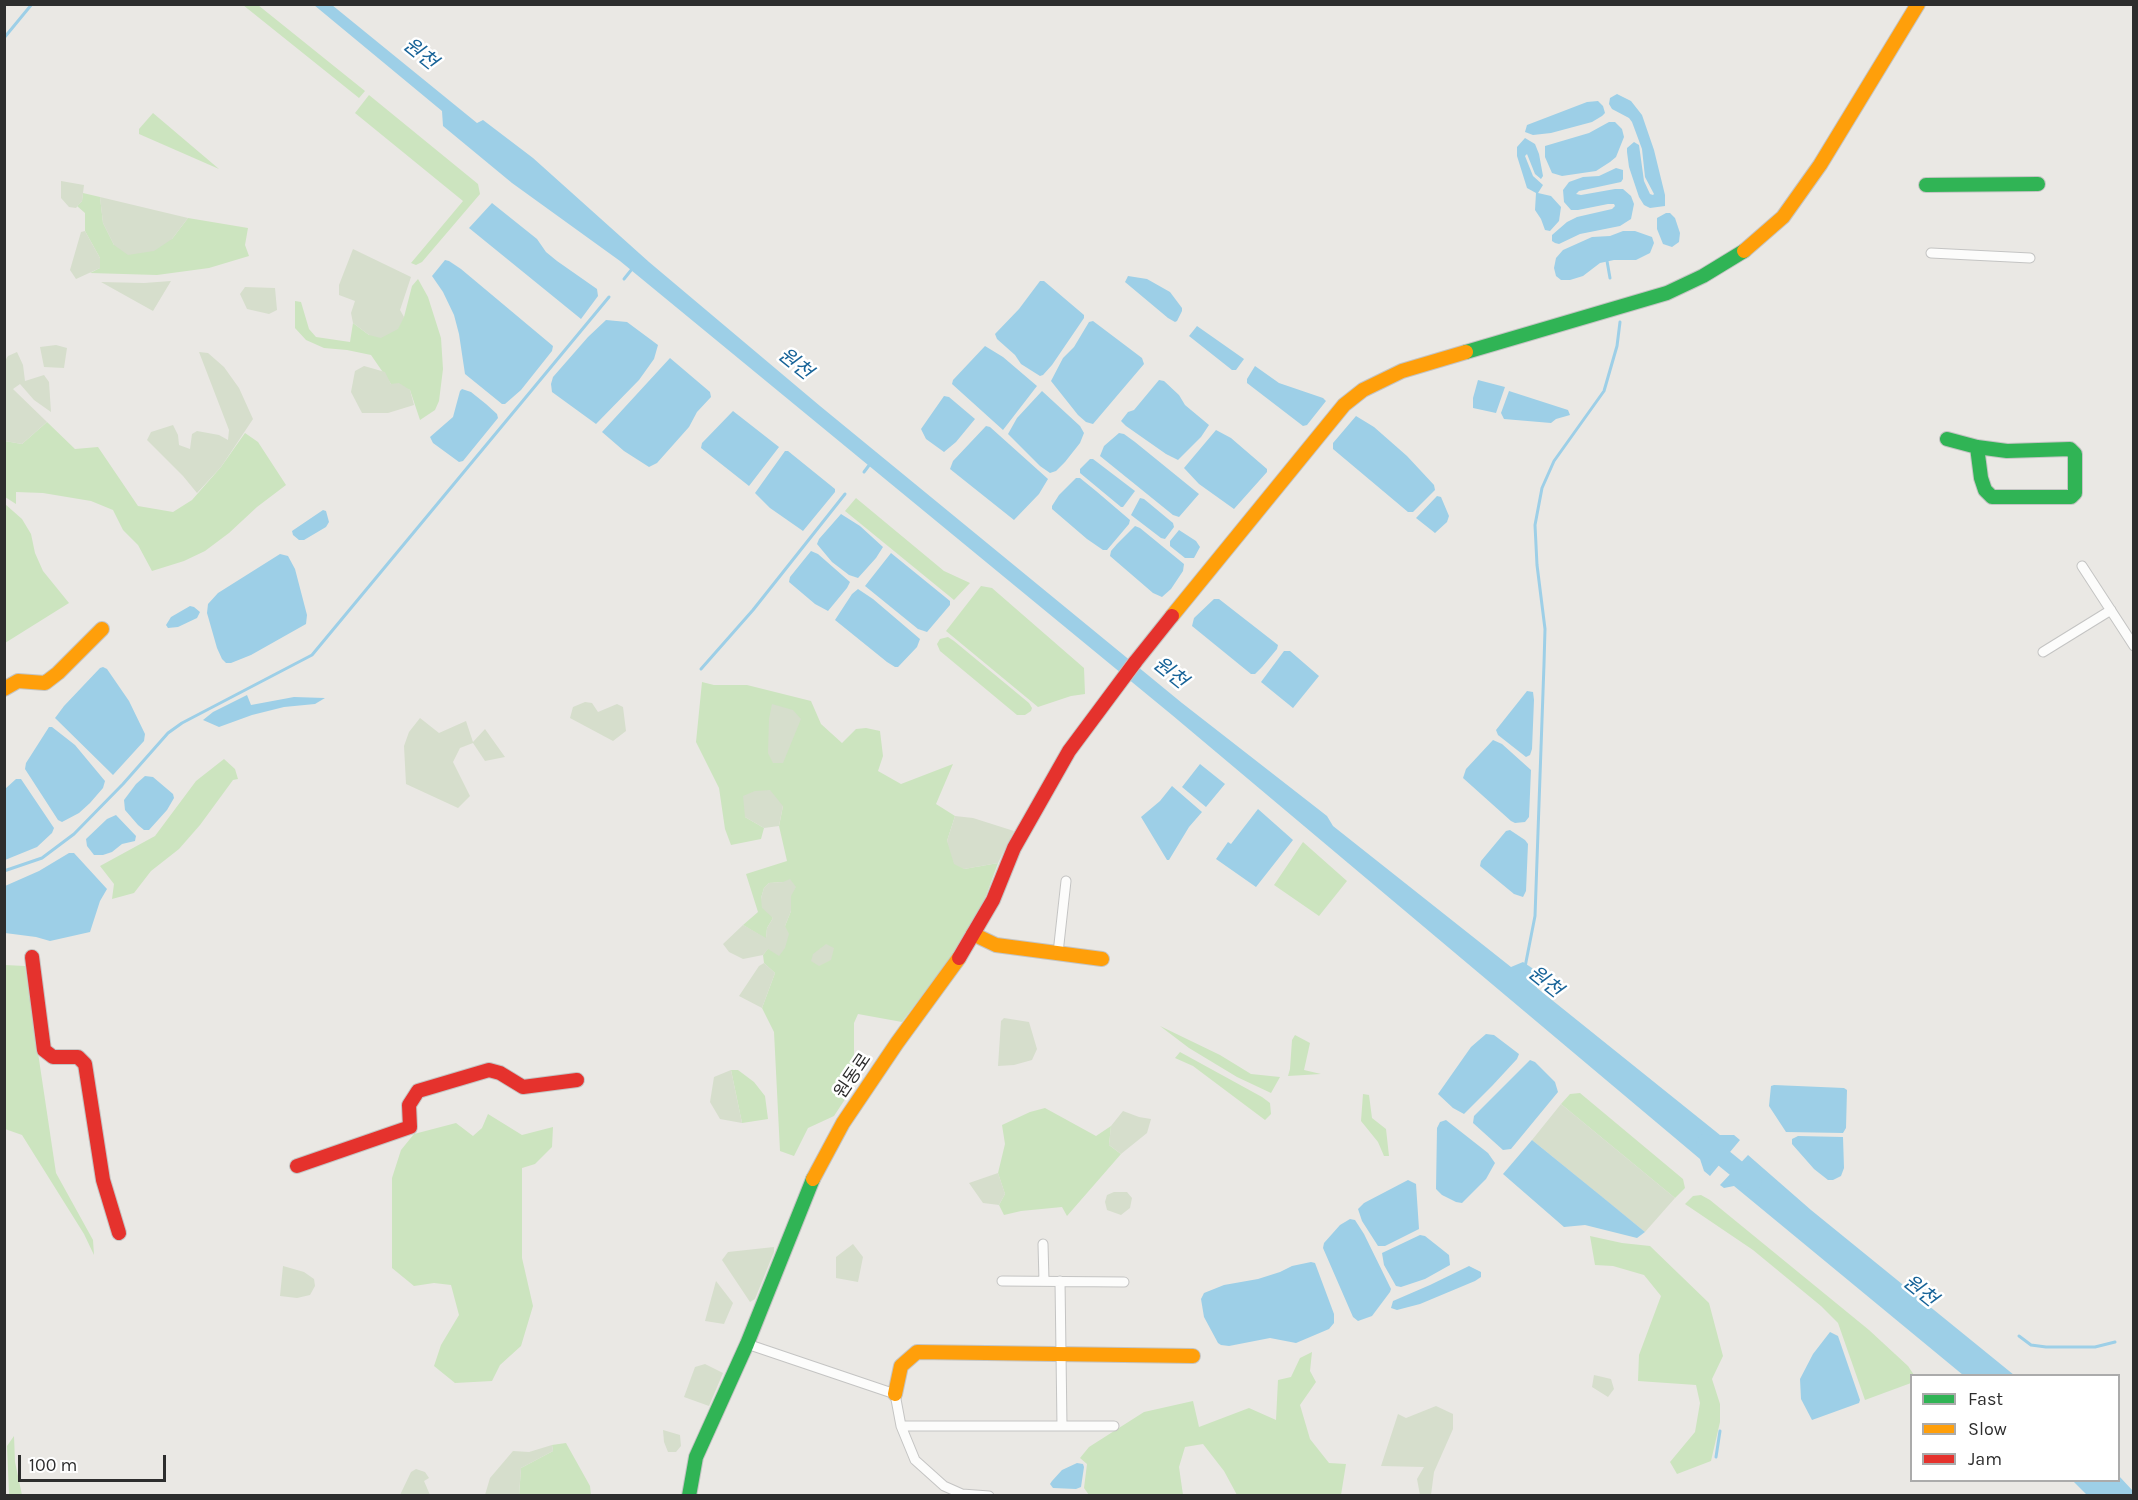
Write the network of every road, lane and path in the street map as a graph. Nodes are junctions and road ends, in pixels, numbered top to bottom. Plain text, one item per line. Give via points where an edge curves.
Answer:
1 (1918, 4) edge
2 (2038, 184) dead end
3 (1926, 185) dead end
4 (1931, 253) dead end
5 (2030, 258) dead end
6 (1947, 439) dead end
7 (1977, 447) junction
8 (2082, 566) dead end
9 (2111, 610) junction
10 (102, 629) dead end
11 (2133, 646) edge
12 (2043, 652) dead end
13 (4, 688) edge
14 (1066, 881) dead end
15 (973, 934) junction
16 (1058, 953) junction
17 (32, 957) dead end
18 (1102, 960) dead end
19 (578, 1080) dead end
20 (297, 1166) dead end
21 (119, 1233) dead end
22 (1043, 1244) dead end
23 (1002, 1281) dead end
24 (1044, 1281) junction
25 (1060, 1281) junction
26 (1124, 1282) dead end
27 (747, 1344) junction
28 (1062, 1354) junction
29 (1193, 1356) dead end
30 (895, 1394) junction
31 (901, 1426) junction
32 (1062, 1426) junction
33 (1114, 1426) dead end
34 (689, 1496) edge
35 (989, 1496) edge

1 - 15 street, 원동로 via 1820,165 1783,217 1742,253 1667,293 1402,370 1363,390 1344,405 1115,687 1069,751 1014,848 993,900
2 - 3 street
4 - 5 street
6 - 7 street
7 - 7 street via 2007,451 2070,449 2075,454 2075,493 2071,497 1992,497 1981,478
8 - 9 street
9 - 11 street
9 - 12 street
10 - 13 street via 45,683 18,681
14 - 16 street
15 - 16 street via 996,945
15 - 27 street, 원동로 via 843,1123 818,1168
16 - 18 street
17 - 21 street via 44,1050 53,1057 78,1057 85,1064 103,1180
19 - 20 street via 523,1087 489,1070 418,1091 409,1105 410,1127
22 - 24 street
23 - 24 street
24 - 25 street
25 - 26 street
25 - 28 street
27 - 30 street
27 - 34 street, 원동로 via 696,1457
28 - 29 street
28 - 30 street via 917,1352 902,1366
28 - 32 street
30 - 31 street
31 - 32 street
31 - 35 street via 915,1460 944,1486 962,1494
32 - 33 street

